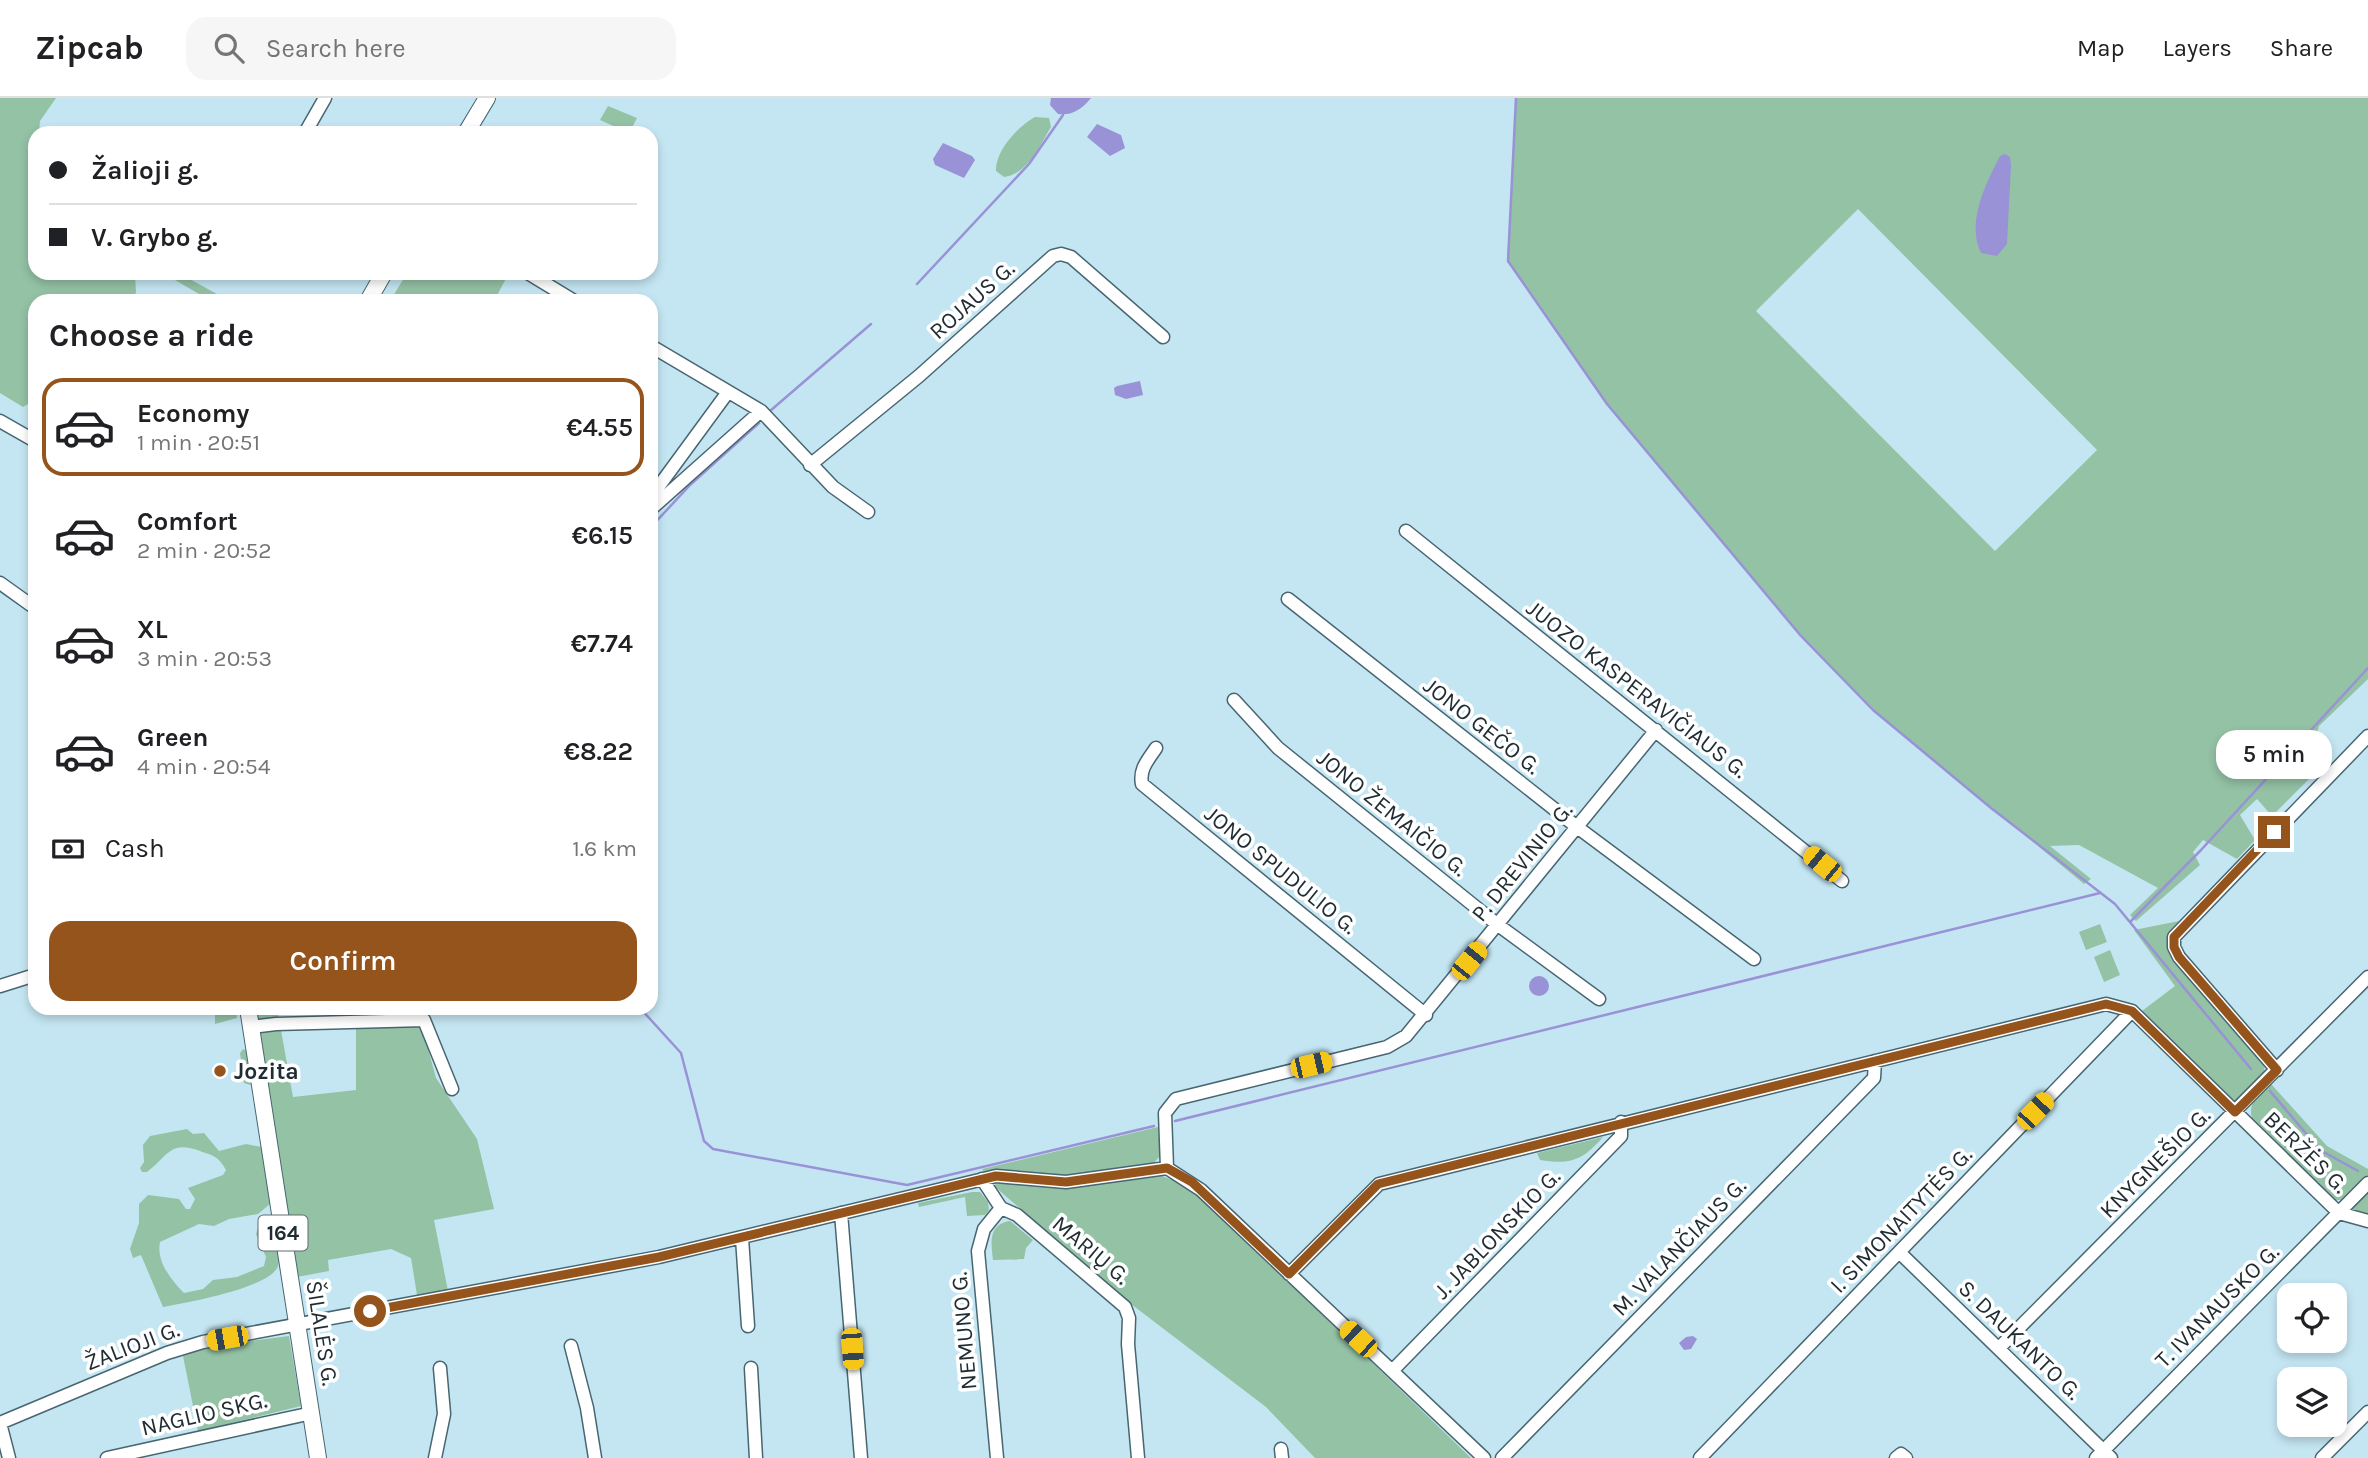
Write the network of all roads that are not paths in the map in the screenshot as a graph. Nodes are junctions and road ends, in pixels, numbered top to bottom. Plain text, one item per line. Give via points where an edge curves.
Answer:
1 (325, 98) edge
2 (487, 98) edge
3 (309, 126) edge
4 (470, 126) edge
5 (539, 280) edge
6 (562, 294) edge
7 (1163, 337) dead end
8 (658, 350) edge
9 (728, 392) junction
10 (761, 411) junction
11 (0, 421) edge
12 (28, 437) edge
13 (810, 465) junction
14 (658, 487) edge
15 (658, 503) edge
16 (868, 512) dead end
17 (1406, 531) dead end
18 (0, 583) edge
19 (1288, 598) dead end
20 (28, 603) edge
21 (1234, 700) dead end
22 (1656, 730) junction
23 (2368, 736) edge
24 (1156, 748) dead end
25 (1577, 827) junction
26 (1842, 881) dead end
27 (1498, 925) junction
28 (1754, 959) dead end
29 (28, 977) edge
30 (2368, 977) edge
31 (0, 986) edge
32 (1599, 999) dead end
33 (2132, 1011) junction
34 (249, 1015) edge
35 (1426, 1015) junction
36 (251, 1027) junction
37 (1875, 1061) junction
38 (2277, 1070) junction
39 (452, 1089) dead end
40 (2235, 1112) junction
41 (1622, 1122) junction
42 (1167, 1168) junction
43 (982, 1179) junction
44 (2368, 1183) edge
45 (1001, 1208) junction
46 (841, 1213) junction
47 (2339, 1213) junction
48 (2368, 1221) edge
49 (742, 1238) junction
50 (1899, 1252) junction
51 (1289, 1274) junction
52 (299, 1326) junction
53 (748, 1326) dead end
54 (570, 1346) dead end
55 (2000, 1348) junction
56 (440, 1368) dead end
57 (751, 1368) dead end
58 (1392, 1371) junction
59 (2368, 1412) edge
60 (312, 1413) junction
61 (0, 1423) edge
62 (2103, 1455) edge
63 (9, 1458) edge
64 (107, 1458) edge
65 (318, 1458) edge
66 (435, 1458) edge
67 (595, 1458) edge
68 (756, 1458) edge
69 (860, 1458) edge
70 (997, 1458) edge
71 (1138, 1458) edge
72 (1484, 1458) edge
73 (1503, 1458) edge
74 (1700, 1458) edge
75 (2322, 1458) edge

1 - 3 street
2 - 4 main road
5 - 6 street
7 - 13 street, ROJAUS G. via 1071,257 1053,256 919,376
8 - 9 street
9 - 10 street
9 - 14 street
10 - 13 street
10 - 15 street
11 - 12 street
13 - 16 street
17 - 22 street, JUOZO KASPERAVIČIAUS G.
18 - 20 street
19 - 25 street, JONO GEČO G.
21 - 27 street, JONO ŽEMAIČIO G. via 1278,748
22 - 25 street, P. DREVINIO G.
22 - 26 street, JUOZO KASPERAVIČIAUS G.
23 - 38 street via 2174,937 2179,957
24 - 35 street, JONO SPUDULIO G. via 1143,766 1142,784
25 - 27 street, P. DREVINIO G.
25 - 28 street, JONO GEČO G.
27 - 32 street, JONO ŽEMAIČIO G.
27 - 35 street, P. DREVINIO G.
29 - 31 street
30 - 38 street, KNYGNEŠIO G.
33 - 37 street via 2106,1004
33 - 40 street, BERŽĖS G.
33 - 50 street, I. SIMONAITYTĖS G.
34 - 36 main road, ŠILALĖS G. / 164
35 - 42 street, P. DREVINIO G. via 1387,1048 1176,1099 1165,1113
36 - 39 street via 424,1020
36 - 52 main road, ŠILALĖS G. / 164
37 - 41 street
37 - 73 street, M. VALANČIAUS G. via 1874,1078
38 - 40 street, KNYGNEŠIO G.
40 - 47 street, BERŽĖS G.
40 - 55 street, KNYGNEŠIO G.
41 - 51 street via 1378,1184
41 - 58 street, J. JABLONSKIO G. via 1621,1136
42 - 43 street, ŽALIOJI G. via 1066,1182 1009,1175
42 - 51 street via 1192,1182
43 - 45 street, MARIŲ G.
43 - 46 street, ŽALIOJI G.
44 - 47 street, T. IVANAUSKO G.
45 - 70 street, NEMUNO G. via 984,1229 978,1251
45 - 71 street, MARIŲ G. via 1017,1215 1125,1307
46 - 49 street, ŽALIOJI G.
46 - 69 street
47 - 48 street, BERŽĖS G.
47 - 62 street, T. IVANAUSKO G.
49 - 52 street, ŽALIOJI G.
49 - 53 street
50 - 55 street, S. DAUKANTO G.
50 - 74 street, I. SIMONAITYTĖS G.
51 - 58 street
52 - 60 main road, ŠILALĖS G. / 164
52 - 61 street, ŽALIOJI G. via 186,1346
54 - 67 street
55 - 62 street, S. DAUKANTO G.
56 - 66 street via 444,1414
57 - 68 street
58 - 72 street
59 - 75 street
60 - 64 street, NAGLIO SKG.
60 - 65 main road, ŠILALĖS G. / 164
61 - 63 street

